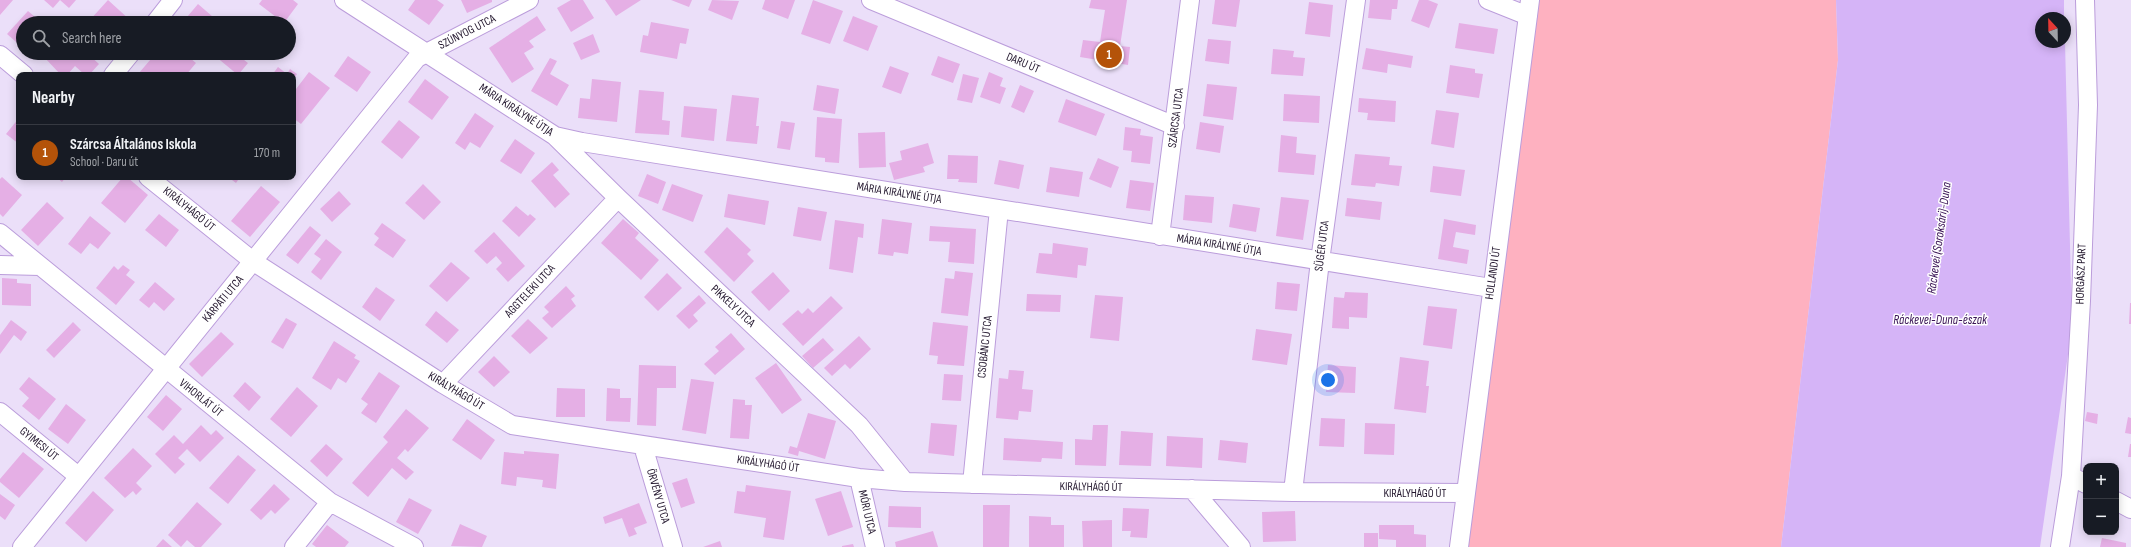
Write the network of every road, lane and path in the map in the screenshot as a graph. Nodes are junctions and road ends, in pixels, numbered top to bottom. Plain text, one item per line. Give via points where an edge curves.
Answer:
1 (173, 0) edge
2 (344, 0) edge
3 (529, 0) edge
4 (871, 0) edge
5 (1190, 0) edge
6 (1356, 0) edge
7 (1488, 0) edge
8 (2084, 0) edge
9 (1529, 8) edge
10 (160, 16) edge
11 (426, 52) junction
12 (0, 55) edge
13 (125, 60) edge
14 (20, 72) edge
15 (115, 72) edge
16 (1175, 126) junction
17 (555, 136) junction
18 (152, 180) edge
19 (618, 198) junction
20 (999, 209) junction
21 (0, 233) edge
22 (1160, 236) junction
23 (1320, 261) junction
24 (254, 262) junction
25 (0, 265) edge
26 (40, 266) junction
27 (1491, 288) junction
28 (165, 369) junction
29 (443, 384) junction
30 (0, 412) edge
31 (643, 446) junction
32 (78, 476) junction
33 (859, 478) junction
34 (2078, 480) edge
35 (905, 482) junction
36 (972, 484) junction
37 (1192, 489) junction
38 (1293, 492) junction
39 (1466, 493) junction
40 (330, 502) junction
41 (2119, 503) edge
42 (2131, 509) edge
43 (22, 547) edge
44 (294, 547) edge
45 (414, 547) edge
46 (673, 547) edge
47 (875, 547) edge
48 (1241, 547) edge
49 (1459, 547) edge
50 (2060, 547) edge

1 - 10 street
2 - 11 street, MÁRIA KIRÁLYNÉ ÚTJA
3 - 11 street, SZÚNYOG UTCA
4 - 16 street, DARU ÚT
5 - 16 street, SZÁRCSA UTCA
6 - 23 street, SÜGÉR UTCA
7 - 9 street
8 - 34 street, HORGÁSZ PART via 2088,105
9 - 27 street, HOLLANDI ÚT
11 - 17 street, MÁRIA KIRÁLYNÉ ÚTJA
11 - 24 street, KÁRPÁTI UTCA via 417,58
12 - 14 street
13 - 15 street
16 - 22 street, SZÁRCSA UTCA
17 - 19 street, PIKKELY UTCA
17 - 20 street, MÁRIA KIRÁLYNÉ ÚTJA
18 - 24 street, KIRÁLYHÁGÓ ÚT
19 - 29 street, AGGTELEKI UTCA
19 - 35 street, PIKKELY UTCA via 859,425
20 - 22 street, MÁRIA KIRÁLYNÉ ÚTJA
20 - 36 street, CSOBÁNC UTCA
21 - 26 street, VIHORLÁT ÚT
22 - 23 street, MÁRIA KIRÁLYNÉ ÚTJA
23 - 27 street, MÁRIA KIRÁLYNÉ ÚTJA
23 - 38 street, SÜGÉR UTCA
24 - 28 street, KÁRPÁTI UTCA
24 - 29 street, KIRÁLYHÁGÓ ÚT
25 - 26 street
26 - 28 street, VIHORLÁT ÚT
27 - 39 street, HOLLANDI ÚT
28 - 32 street, KÁRPÁTI UTCA
28 - 40 street, VIHORLÁT ÚT
29 - 31 street, KIRÁLYHÁGÓ ÚT via 512,425
30 - 32 street, GYIMESI ÚT
31 - 33 street, KIRÁLYHÁGÓ ÚT
31 - 46 street, ÖRVÉNY UTCA
32 - 43 street, KÁRPÁTI UTCA
33 - 35 street, KIRÁLYHÁGÓ ÚT
33 - 47 street, MÓRI UTCA
34 - 50 street, HORGÁSZ PART
35 - 36 street, KIRÁLYHÁGÓ ÚT
36 - 37 street, KIRÁLYHÁGÓ ÚT
37 - 38 street, KIRÁLYHÁGÓ ÚT
37 - 48 street
38 - 39 street, KIRÁLYHÁGÓ ÚT
39 - 49 street, HOLLANDI ÚT
40 - 44 street
40 - 45 street, VIHORLÁT ÚT
41 - 42 street

